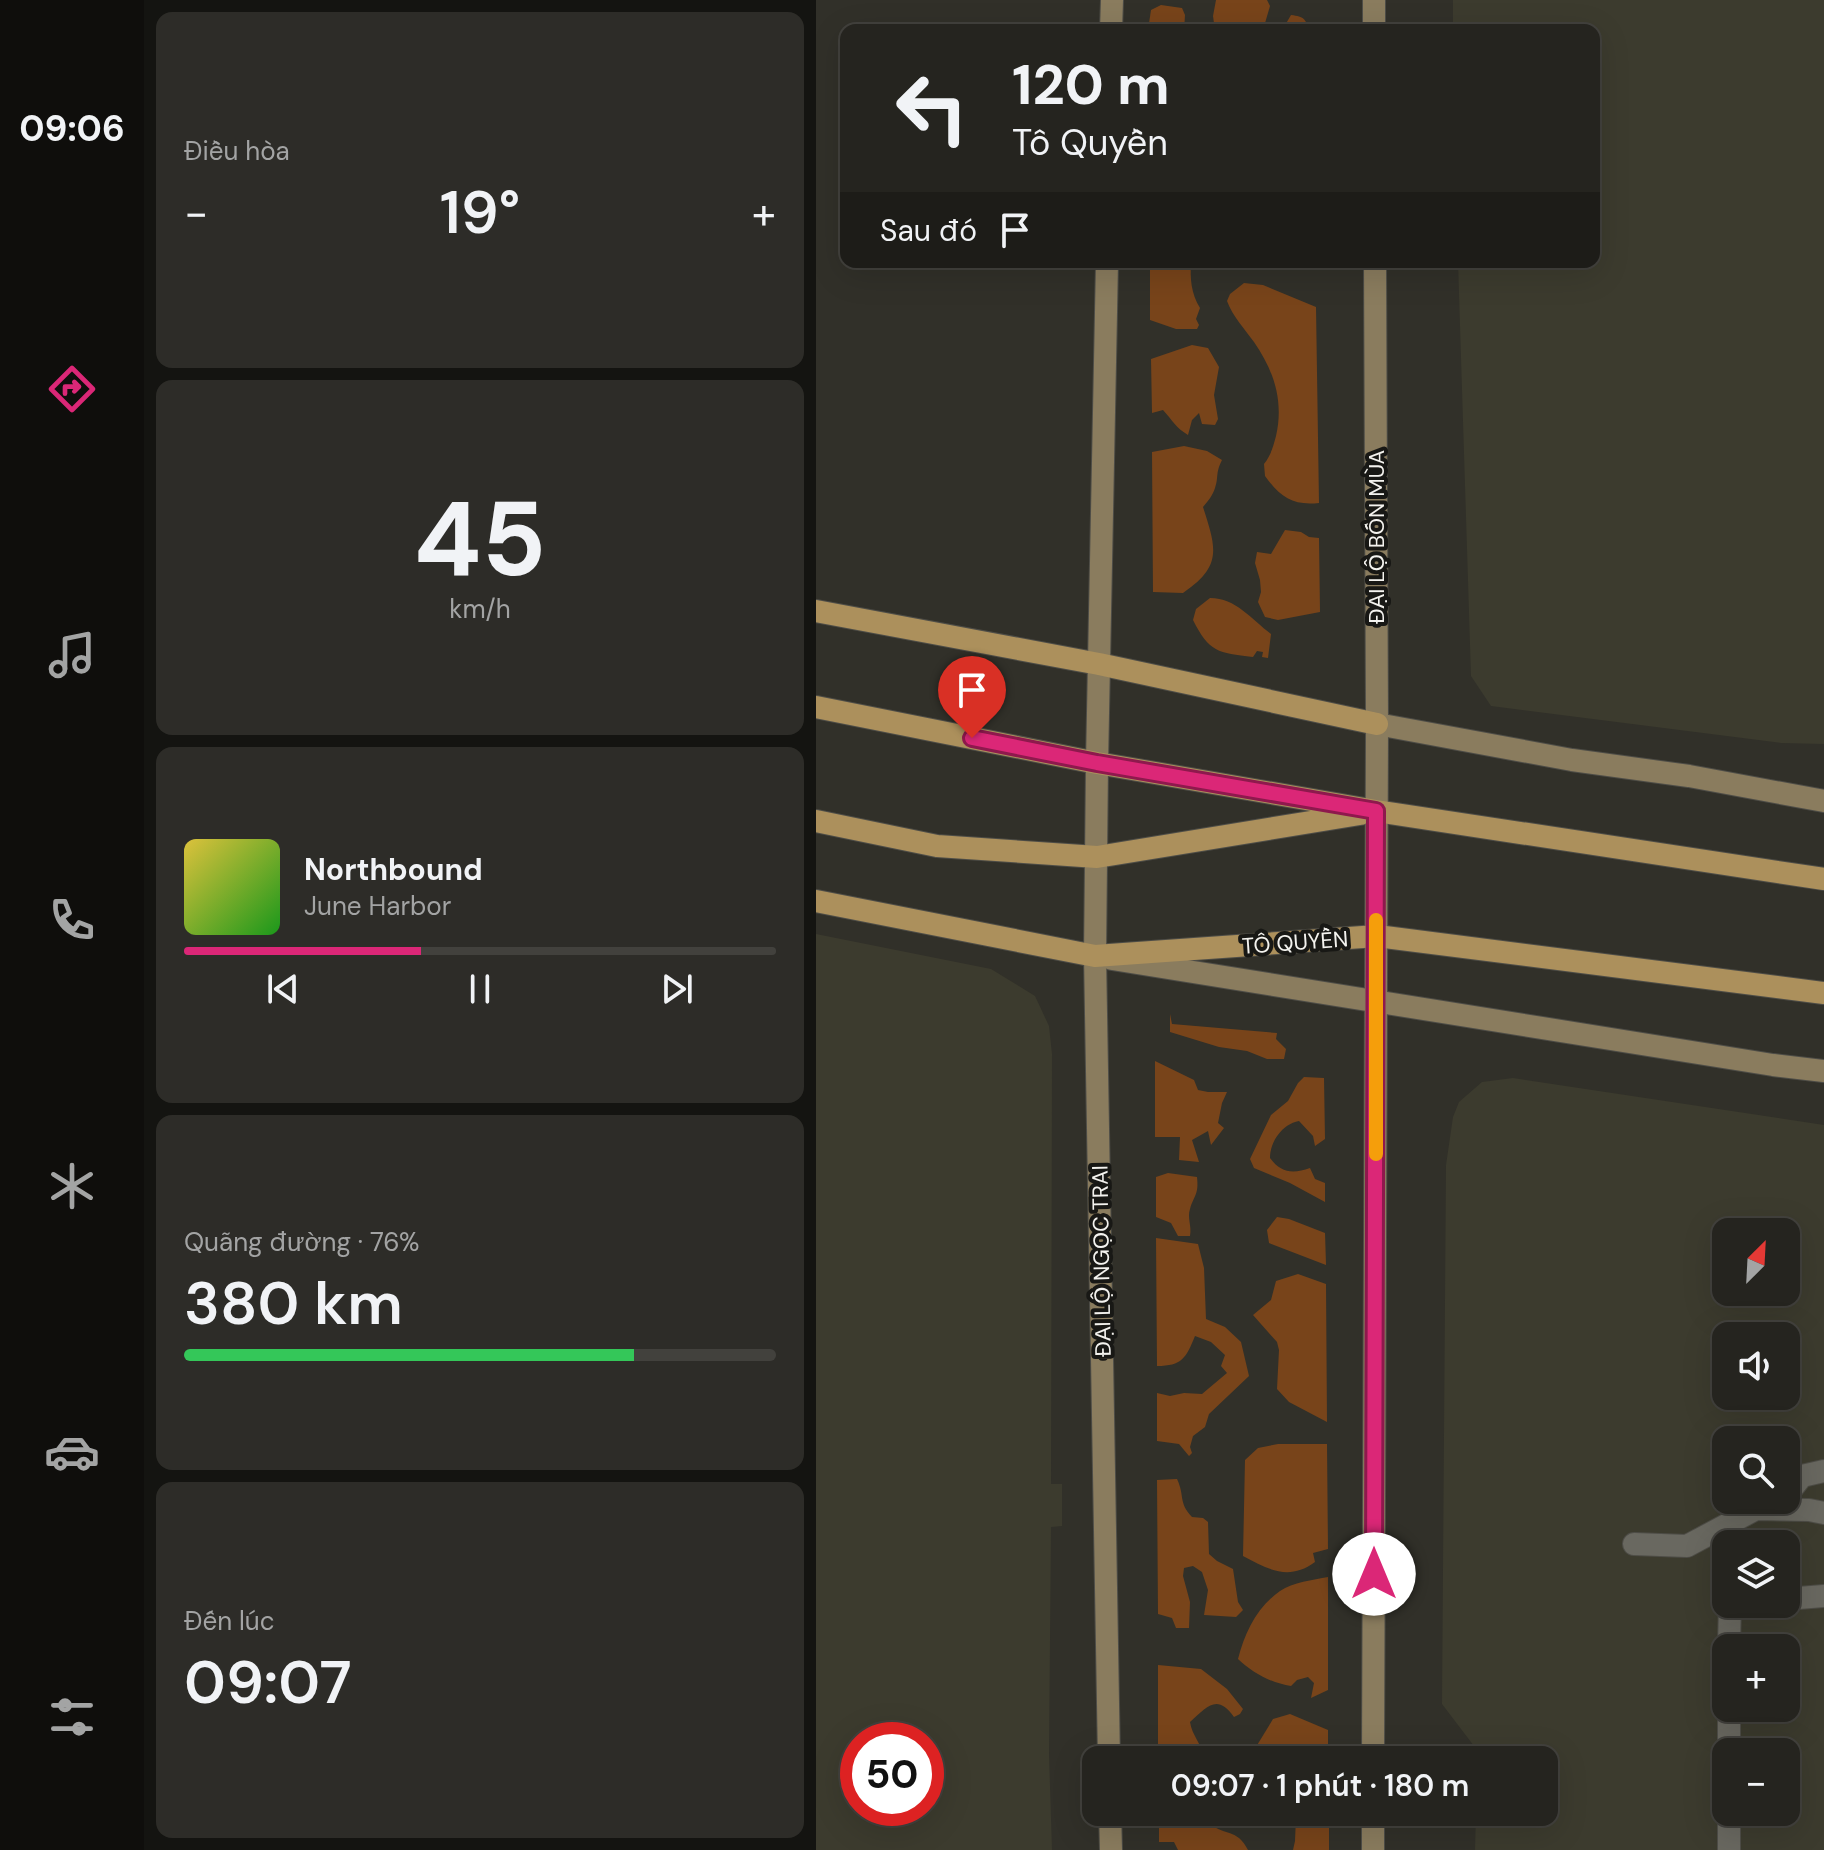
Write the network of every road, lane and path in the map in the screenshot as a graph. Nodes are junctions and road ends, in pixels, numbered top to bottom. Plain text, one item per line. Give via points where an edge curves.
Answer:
1 (1112, 0) edge
2 (1374, 0) edge
3 (1111, 24) edge
4 (1374, 24) edge
5 (1107, 268) edge
6 (1375, 268) edge
7 (816, 611) edge
8 (1099, 664) junction
9 (816, 707) edge
10 (1377, 724) junction
11 (1097, 763) junction
12 (1824, 801) edge
13 (1376, 811) junction
14 (816, 821) edge
15 (1097, 857) junction
16 (1824, 879) edge
17 (816, 901) edge
18 (1377, 936) junction
19 (1095, 956) junction
20 (1824, 993) edge
21 (1377, 1002) junction
22 (1824, 1071) edge
23 (1824, 1471) edge
24 (1800, 1478) edge
25 (1800, 1507) edge
26 (1824, 1513) edge
27 (1747, 1514) edge
28 (1734, 1521) junction
29 (1734, 1530) edge
30 (1634, 1544) dead end
31 (1804, 1598) edge
32 (1824, 1608) edge
33 (1109, 1746) edge
34 (1373, 1746) edge
35 (1110, 1826) edge
36 (1373, 1826) edge
37 (1729, 1826) edge
38 (1111, 1850) edge
39 (1373, 1850) edge
40 (1729, 1850) edge

1 - 3 main road
2 - 4 main road
5 - 8 main road
6 - 10 main road, ĐẠI LỘ BỐN MÙA
7 - 8 main road
8 - 10 main road
8 - 11 main road
9 - 11 main road
10 - 12 main road
10 - 13 main road, ĐẠI LỘ BỐN MÙA
11 - 13 main road
11 - 15 main road, ĐẠI LỘ NGỌC TRAI
13 - 15 main road
13 - 16 main road
13 - 18 main road
14 - 15 main road via 937,846
15 - 19 main road, ĐẠI LỘ NGỌC TRAI
17 - 19 main road, TÔ QUYỀN
18 - 19 main road, TÔ QUYỀN
18 - 20 main road, TÔ QUYỀN
18 - 21 main road
19 - 21 main road
19 - 33 main road, ĐẠI LỘ NGỌC TRAI
21 - 22 main road
21 - 34 main road
23 - 24 street
25 - 26 street
27 - 28 street
28 - 29 street
28 - 30 street via 1687,1546
31 - 32 street
35 - 38 main road
36 - 39 main road
37 - 40 street

